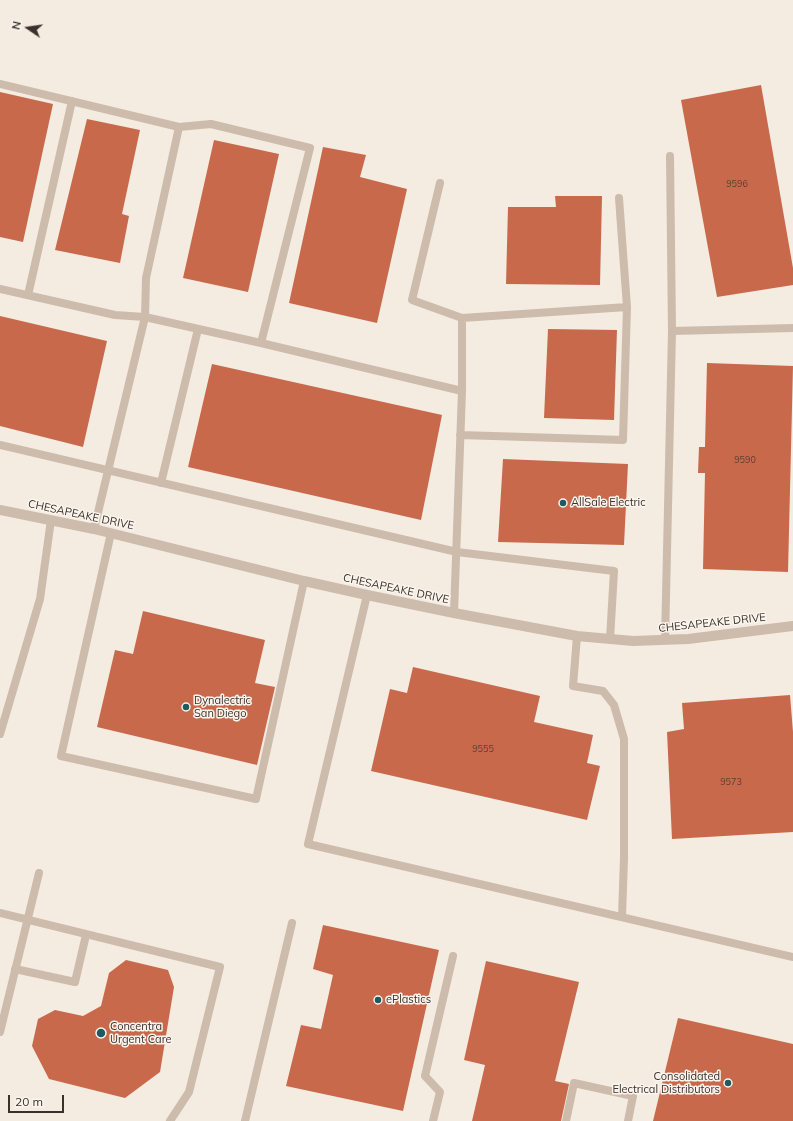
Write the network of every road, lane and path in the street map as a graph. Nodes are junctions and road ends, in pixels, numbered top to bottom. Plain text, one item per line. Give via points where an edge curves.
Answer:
1 (0, 84) edge
2 (72, 101) junction
3 (179, 127) junction
4 (670, 156) dead end
5 (440, 182) dead end
6 (619, 198) dead end
7 (0, 289) edge
8 (28, 295) junction
9 (627, 307) junction
10 (145, 317) junction
11 (462, 318) junction
12 (793, 328) edge
13 (198, 329) junction
14 (672, 331) junction
15 (262, 343) junction
16 (462, 390) junction
17 (460, 435) junction
18 (0, 445) edge
19 (108, 470) junction
20 (161, 483) junction
21 (0, 510) edge
22 (51, 520) junction
23 (94, 529) junction
24 (111, 533) junction
25 (457, 552) junction
26 (304, 581) junction
27 (367, 595) junction
28 (454, 614) junction
29 (793, 626) edge
30 (576, 636) junction
31 (610, 639) junction
32 (665, 640) junction
33 (0, 734) edge
34 (39, 873) dead end
35 (0, 913) edge
36 (622, 917) junction
37 (28, 920) junction
38 (292, 923) dead end
39 (86, 935) junction
40 (453, 956) dead end
41 (793, 957) edge
42 (15, 970) junction
43 (0, 1032) edge
44 (170, 1121) edge
45 (245, 1121) edge
46 (433, 1121) edge
47 (566, 1121) edge
48 (628, 1121) edge

1 - 2 lane
2 - 3 lane
2 - 8 lane
3 - 10 lane via 146,278
3 - 15 lane via 211,124 310,148
4 - 14 lane
5 - 11 lane via 412,300
6 - 9 lane
7 - 8 lane
8 - 10 lane via 115,315
9 - 11 lane
9 - 17 lane via 623,440
10 - 13 lane
10 - 19 lane
11 - 16 lane
12 - 14 lane
13 - 15 lane
13 - 20 lane
14 - 32 lane
15 - 16 lane
16 - 17 lane
17 - 25 lane
18 - 19 lane
19 - 20 lane
19 - 23 lane
20 - 25 lane
21 - 22 street, CHESAPEAKE DRIVE
22 - 23 street, CHESAPEAKE DRIVE
22 - 33 lane via 40,599
23 - 24 street, CHESAPEAKE DRIVE
24 - 26 street, CHESAPEAKE DRIVE
24 - 26 lane via 61,756 256,799
25 - 28 lane
25 - 31 lane via 614,571
26 - 27 street, CHESAPEAKE DRIVE
27 - 28 street, CHESAPEAKE DRIVE
27 - 36 lane via 308,844
28 - 30 street, CHESAPEAKE DRIVE
29 - 32 street, CHESAPEAKE DRIVE
30 - 31 street, CHESAPEAKE DRIVE
30 - 36 lane via 573,686 604,691 614,705 624,739
31 - 32 street, CHESAPEAKE DRIVE
34 - 37 lane
35 - 37 lane
36 - 41 lane
37 - 39 lane
37 - 42 lane
38 - 45 lane
39 - 42 lane via 75,982
39 - 44 lane via 220,967 189,1092
40 - 46 lane via 425,1076 440,1092
42 - 43 lane
47 - 48 lane via 574,1083 633,1096

